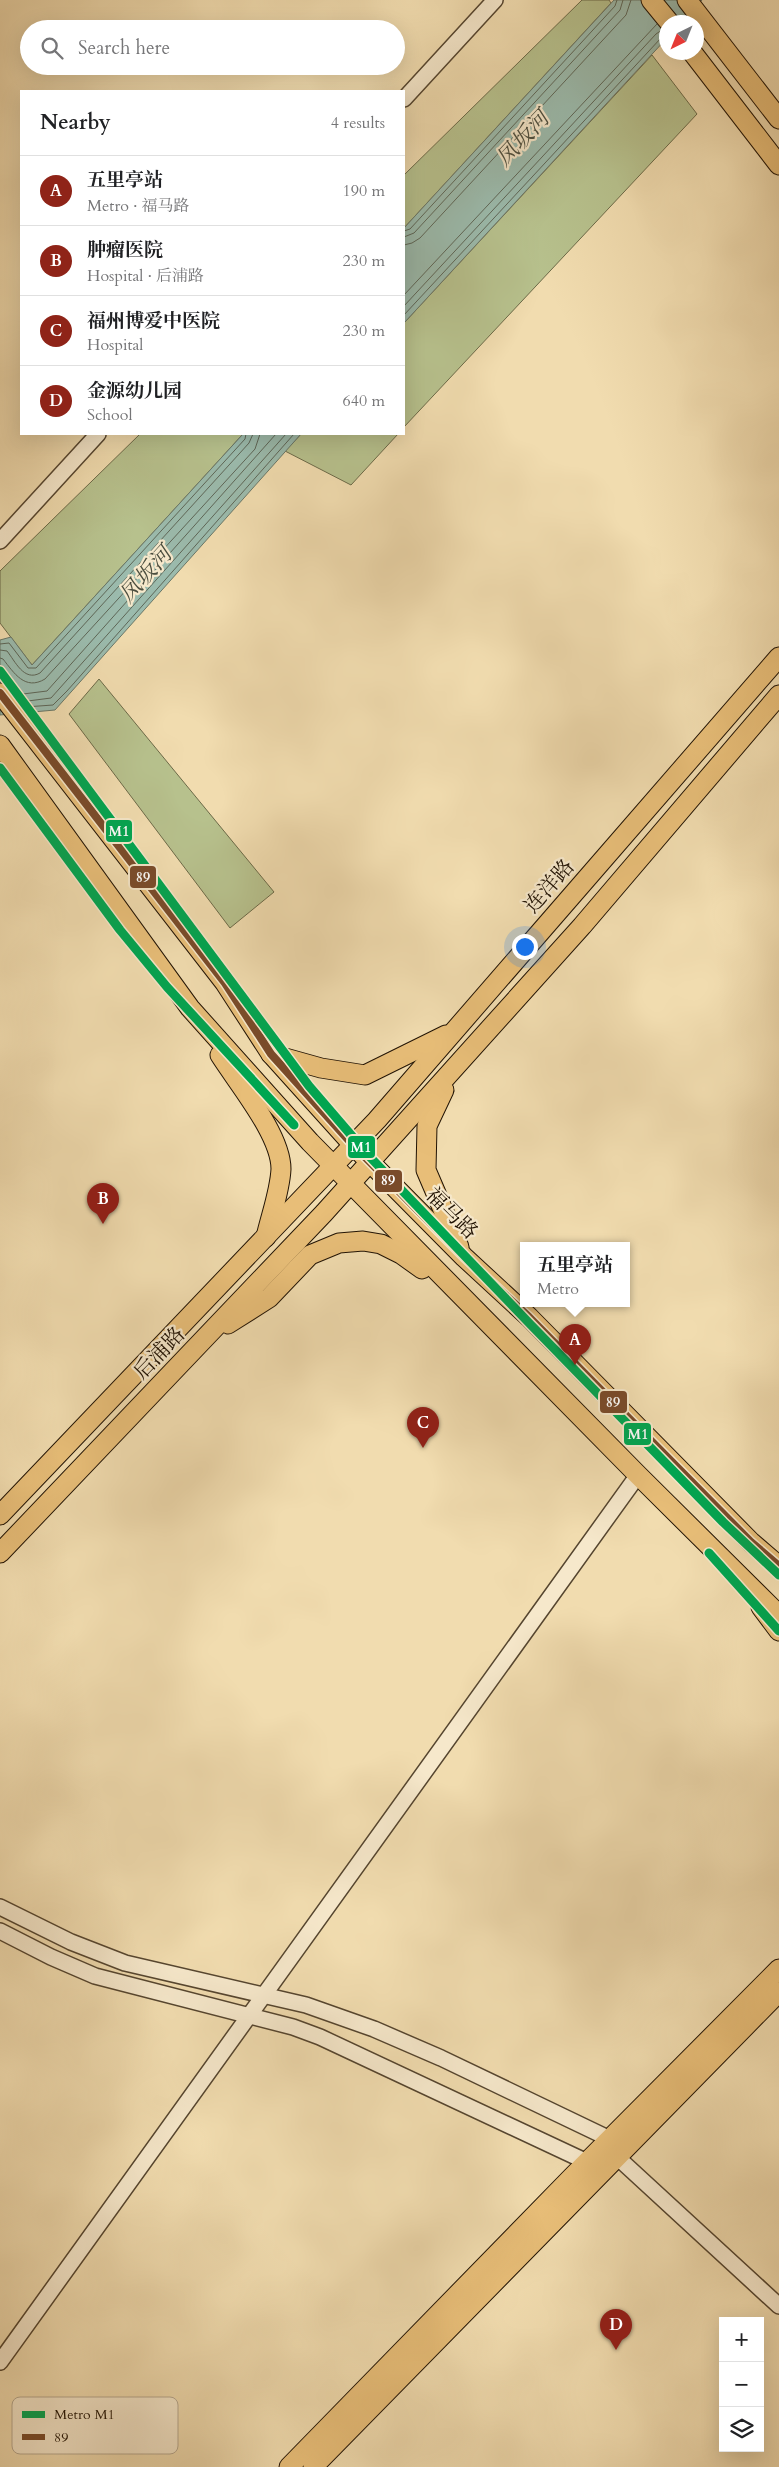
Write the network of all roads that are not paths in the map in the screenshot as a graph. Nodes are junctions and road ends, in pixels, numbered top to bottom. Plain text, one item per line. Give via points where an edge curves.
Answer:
1 (495, 0) edge
2 (651, 0) edge
3 (687, 0) edge
4 (663, 15) edge
5 (698, 60) edge
6 (405, 98) edge
7 (779, 119) edge
8 (779, 165) edge
9 (97, 435) edge
10 (0, 542) edge
11 (779, 657) edge
12 (0, 693) edge
13 (779, 695) edge
14 (0, 745) edge
15 (190, 1008) junction
16 (453, 1031) junction
17 (271, 1054) junction
18 (451, 1073) junction
19 (353, 1145) junction
20 (370, 1163) junction
21 (332, 1166) junction
22 (350, 1184) junction
23 (266, 1237) junction
24 (464, 1257) junction
25 (466, 1302) junction
26 (202, 1341) junction
27 (638, 1475) junction
28 (0, 1515) edge
29 (751, 1542) junction
30 (0, 1553) edge
31 (779, 1562) edge
32 (779, 1566) edge
33 (730, 1567) junction
34 (779, 1599) edge
35 (779, 1614) edge
36 (779, 1631) edge
37 (0, 1908) edge
38 (0, 1931) edge
39 (779, 1969) edge
40 (779, 1992) edge
41 (265, 1995) junction
42 (250, 2016) junction
43 (613, 2147) junction
44 (587, 2162) junction
45 (779, 2306) edge
46 (0, 2362) edge
47 (289, 2467) edge
48 (312, 2467) edge

1 - 6 street
2 - 4 main road
3 - 7 main road
5 - 8 main road
9 - 10 street
11 - 16 main road, 连洋路
12 - 17 main road, 福马路 via 225,983
13 - 18 main road via 682,812
14 - 15 main road
15 - 21 main road
15 - 23 main road via 269,1129 278,1149 281,1170
16 - 17 main road via 365,1075 321,1068
16 - 19 main road, 连洋路
17 - 19 main road, 福马路
18 - 20 main road
18 - 24 main road via 427,1126 426,1170
19 - 20 main road, 福马路
19 - 21 main road, 连洋路
20 - 22 main road
20 - 24 main road, 福马路
21 - 22 main road
21 - 23 main road, 后浦路
22 - 25 main road
22 - 26 main road, 后浦路
23 - 28 main road, 后浦路
24 - 29 main road, 福马路 via 529,1317
25 - 26 main road via 391,1248 364,1241 339,1243 310,1255 269,1298
25 - 27 main road
26 - 30 main road, 后浦路
27 - 33 main road
27 - 41 street
29 - 31 main road
29 - 32 main road, 福马路
33 - 34 main road
33 - 35 main road
33 - 36 main road
37 - 41 street via 98,1954 125,1963
38 - 42 street via 95,1976
39 - 43 main road
40 - 43 main road
41 - 42 street
41 - 43 street via 306,2005 389,2035
42 - 44 street via 320,2036
42 - 46 street
43 - 44 main road
43 - 45 street
43 - 48 main road
44 - 47 main road

